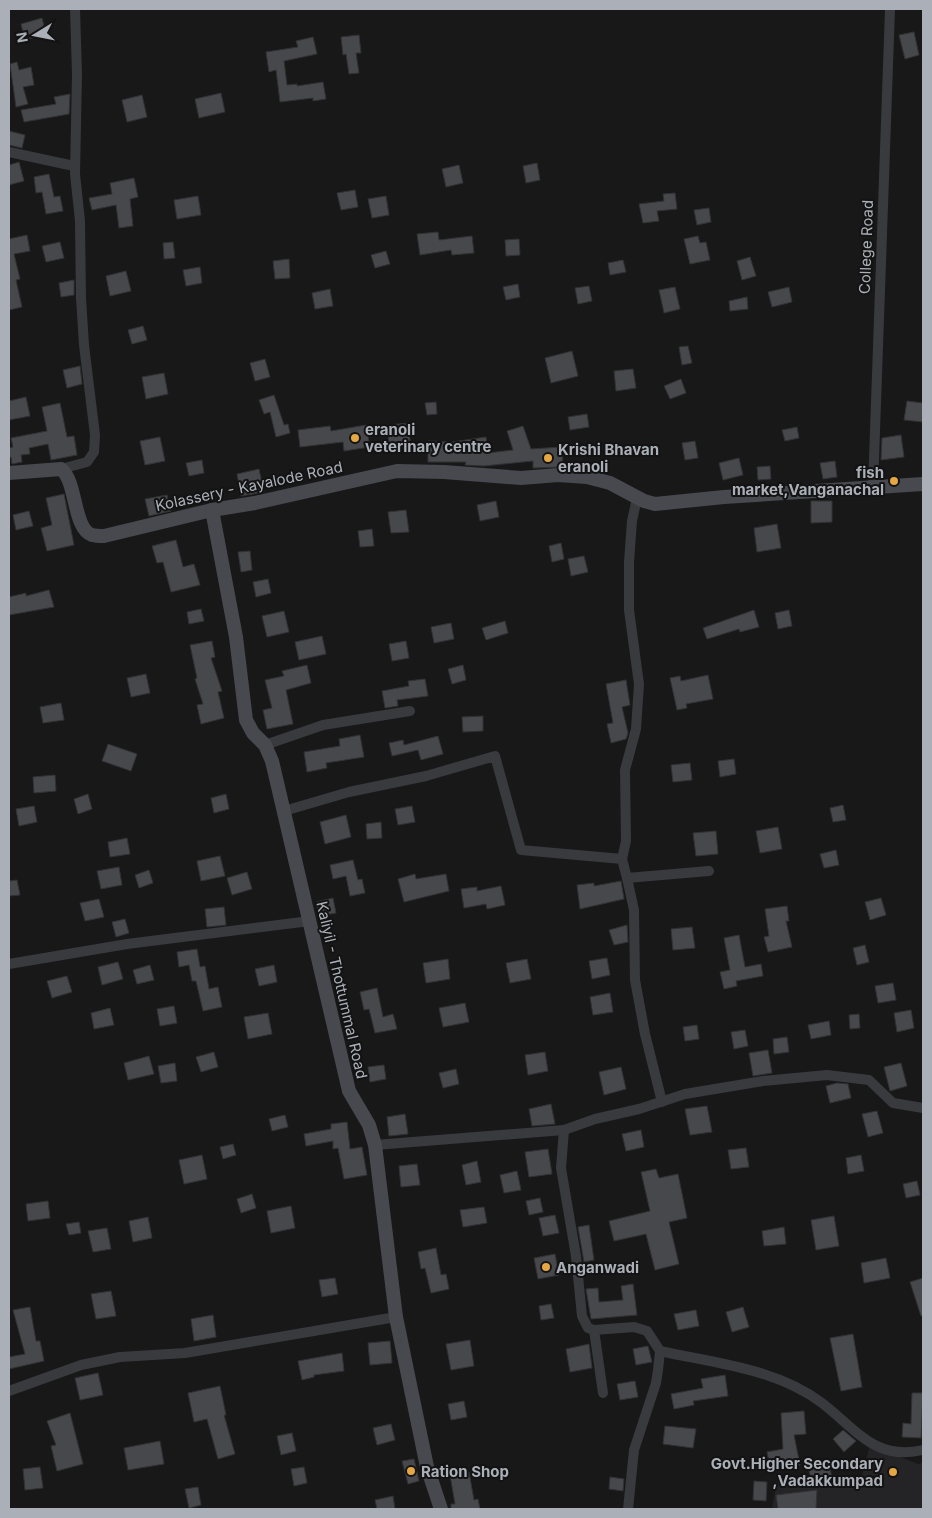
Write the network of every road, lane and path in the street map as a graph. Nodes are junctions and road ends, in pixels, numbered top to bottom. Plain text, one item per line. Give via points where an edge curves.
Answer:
1 (75, 9) edge
2 (890, 9) edge
3 (9, 152) edge
4 (74, 166) junction
5 (61, 469) junction
6 (9, 473) edge
7 (923, 484) edge
8 (873, 487) junction
9 (637, 498) junction
10 (212, 510) junction
11 (410, 711) dead end
12 (264, 745) junction
13 (284, 811) junction
14 (622, 858) junction
15 (709, 872) dead end
16 (628, 878) junction
17 (310, 921) junction
18 (9, 964) edge
19 (662, 1102) junction
20 (923, 1108) edge
21 (564, 1130) junction
22 (375, 1145) junction
23 (396, 1317) junction
24 (594, 1330) junction
25 (660, 1351) junction
26 (9, 1391) edge
27 (603, 1393) dead end
28 (923, 1450) edge
29 (441, 1509) edge
30 (628, 1509) edge

1 - 4 street
2 - 8 street, College Road
3 - 4 street
4 - 5 street via 80,221 84,345 95,436 94,452 87,462
5 - 6 main road
5 - 10 main road, Kolassery - Kayalode Road via 67,476 84,528 91,535 104,536
7 - 8 main road, Kolassery - Kayalode Road
8 - 9 main road, Kolassery - Kayalode Road via 724,496 655,504
9 - 10 main road, Kolassery - Kayalode Road via 610,483 587,477 521,478 397,471
9 - 14 street via 629,562 629,610 639,684 636,729 625,770 626,841
10 - 12 main road, Kaliyil - Thottummal Road via 236,637 246,720
11 - 12 street via 323,725
12 - 13 main road, Kaliyil - Thottummal Road via 272,761
13 - 14 street via 495,756 521,850
13 - 17 main road, Kaliyil - Thottummal Road
14 - 16 street
15 - 16 street
16 - 19 street via 634,910 635,980
17 - 18 street via 127,944
17 - 22 main road, Kaliyil - Thottummal Road via 349,1091 369,1125
19 - 20 street via 685,1094 763,1081 827,1075 870,1080 893,1103
19 - 21 street
21 - 22 street
21 - 24 street via 561,1168 582,1316 588,1328
22 - 23 main road, Kaliyil - Thottummal Road
23 - 26 street via 186,1353 120,1357 81,1365
23 - 29 main road, Kaliyil - Thottummal Road via 427,1467
24 - 25 street via 634,1327 647,1331
24 - 27 street
25 - 28 street via 754,1370 821,1403 876,1448 901,1454
25 - 30 street via 656,1384 634,1450

